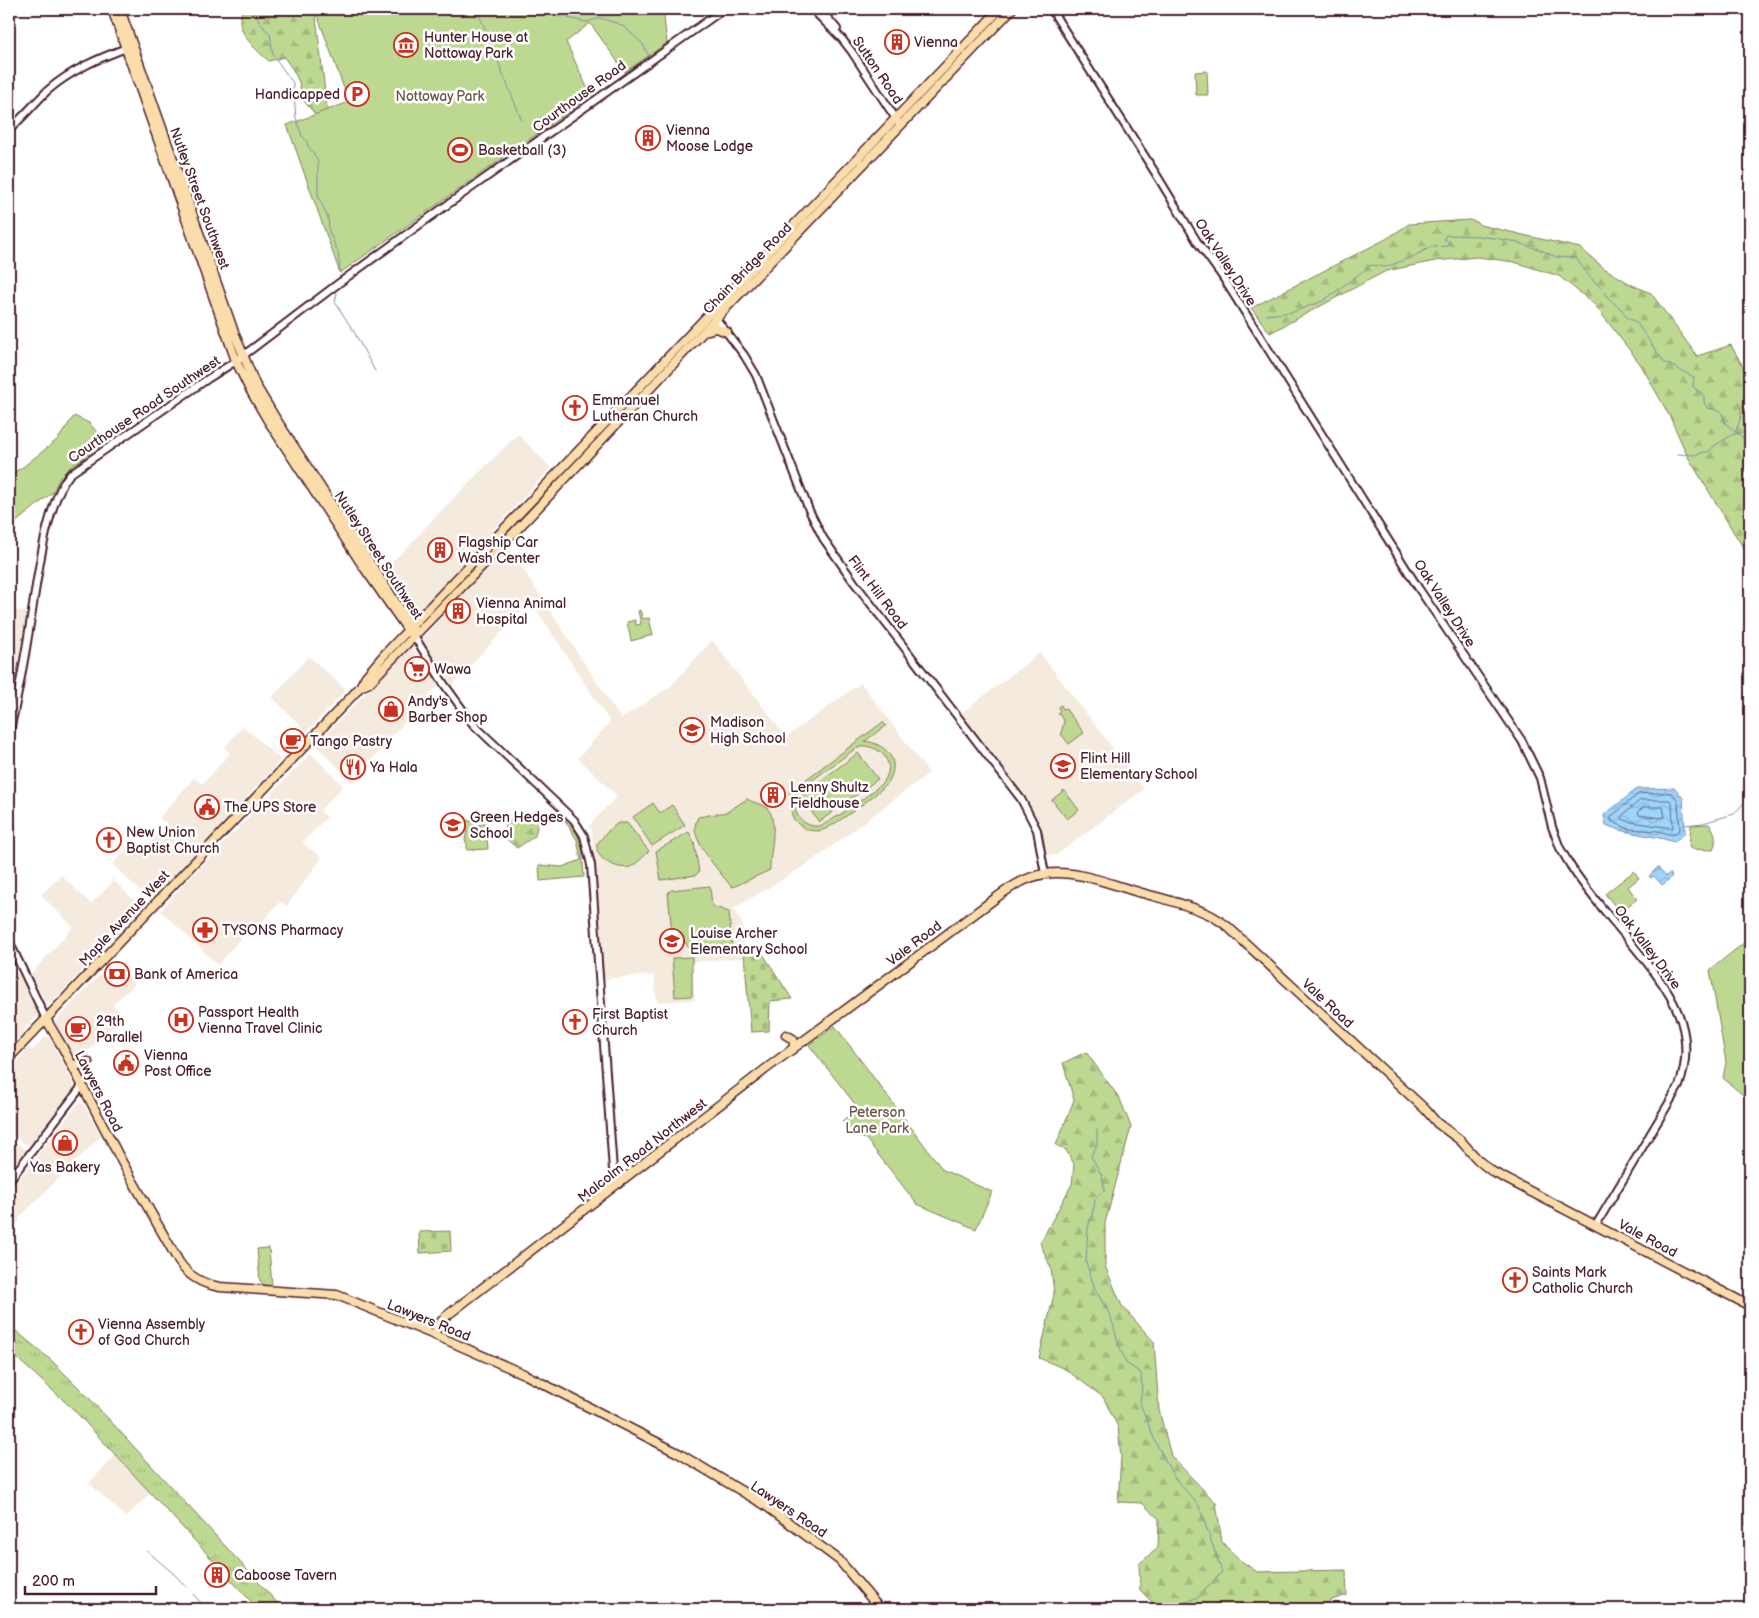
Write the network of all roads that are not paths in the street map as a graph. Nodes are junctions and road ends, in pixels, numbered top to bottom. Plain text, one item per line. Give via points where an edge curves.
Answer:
1 (112, 9) edge
2 (120, 9) edge
3 (724, 9) edge
4 (812, 9) edge
5 (820, 9) edge
6 (1000, 9) edge
7 (1012, 9) edge
8 (1051, 9) edge
9 (842, 39) junction
10 (129, 47) junction
11 (895, 118) junction
12 (901, 124) junction
13 (9, 130) edge
14 (399, 240) joint
15 (714, 315) junction
16 (703, 332) junction
17 (727, 332) junction
18 (240, 358) junction
19 (499, 543) junction
20 (411, 631) junction
21 (9, 734) edge
22 (1045, 874) junction
23 (9, 941) edge
24 (872, 990) joint
25 (46, 1019) junction
26 (786, 1035) dead end
27 (793, 1049) junction
28 (9, 1058) edge
29 (88, 1062) dead end
30 (71, 1064) junction
31 (82, 1086) junction
32 (9, 1181) edge
33 (620, 1184) junction
34 (1596, 1225) junction
35 (1750, 1306) edge
36 (434, 1334) junction
37 (880, 1609) edge

1 - 10 main road, Nutley Street Southwest
2 - 10 main road, Nutley Street Southwest
3 - 14 street, Courthouse Road
4 - 9 street, Sutton Road
5 - 9 street
6 - 11 main road, Chain Bridge Road
7 - 12 main road, Chain Bridge Road
8 - 34 street, Oak Valley Drive via 1419,588 1522,741 1540,778 1552,827 1570,865 1660,979 1677,1009 1686,1047 1679,1086
9 - 11 street, Sutton Road
10 - 13 street via 96,59 70,74
10 - 18 main road, Nutley Street Southwest
11 - 12 street, Sutton Road
11 - 15 main road, Chain Bridge Road
12 - 15 main road, Chain Bridge Road
14 - 18 street, Courthouse Road Southwest
15 - 16 main road, Chain Bridge Road
15 - 17 street, Flint Hill Road
15 - 19 main road, Chain Bridge Road
16 - 17 main road via 716,328
16 - 19 main road, Chain Bridge Road
17 - 22 street, Flint Hill Road via 756,375 823,538 1020,799 1037,830
18 - 20 main road, Nutley Street Southwest via 263,413
18 - 21 street, Courthouse Road Southwest via 76,469 61,486 42,551
19 - 20 main road, Maple Avenue West
20 - 25 main road, Maple Avenue West
20 - 33 street via 473,724 574,820 584,836 591,865 612,1170
22 - 24 main road, Vale Road via 1029,878 1000,895
22 - 34 main road, Vale Road via 1080,876 1186,906 1221,921 1437,1123 1460,1140 1484,1166
23 - 25 street
24 - 27 main road, Malcolm Road Northwest
25 - 28 main road, Maple Avenue West
25 - 30 main road, Lawyers Road
26 - 27 main road via 792,1039
27 - 33 main road, Malcolm Road Northwest
29 - 30 main road
30 - 31 main road, Lawyers Road
31 - 32 street
31 - 36 main road, Lawyers Road via 179,1262 194,1278 220,1287 337,1296
33 - 36 main road, Malcolm Road Northwest via 445,1317
34 - 35 main road, Vale Road
36 - 37 main road, Lawyers Road via 539,1382 678,1454 765,1505 840,1560

